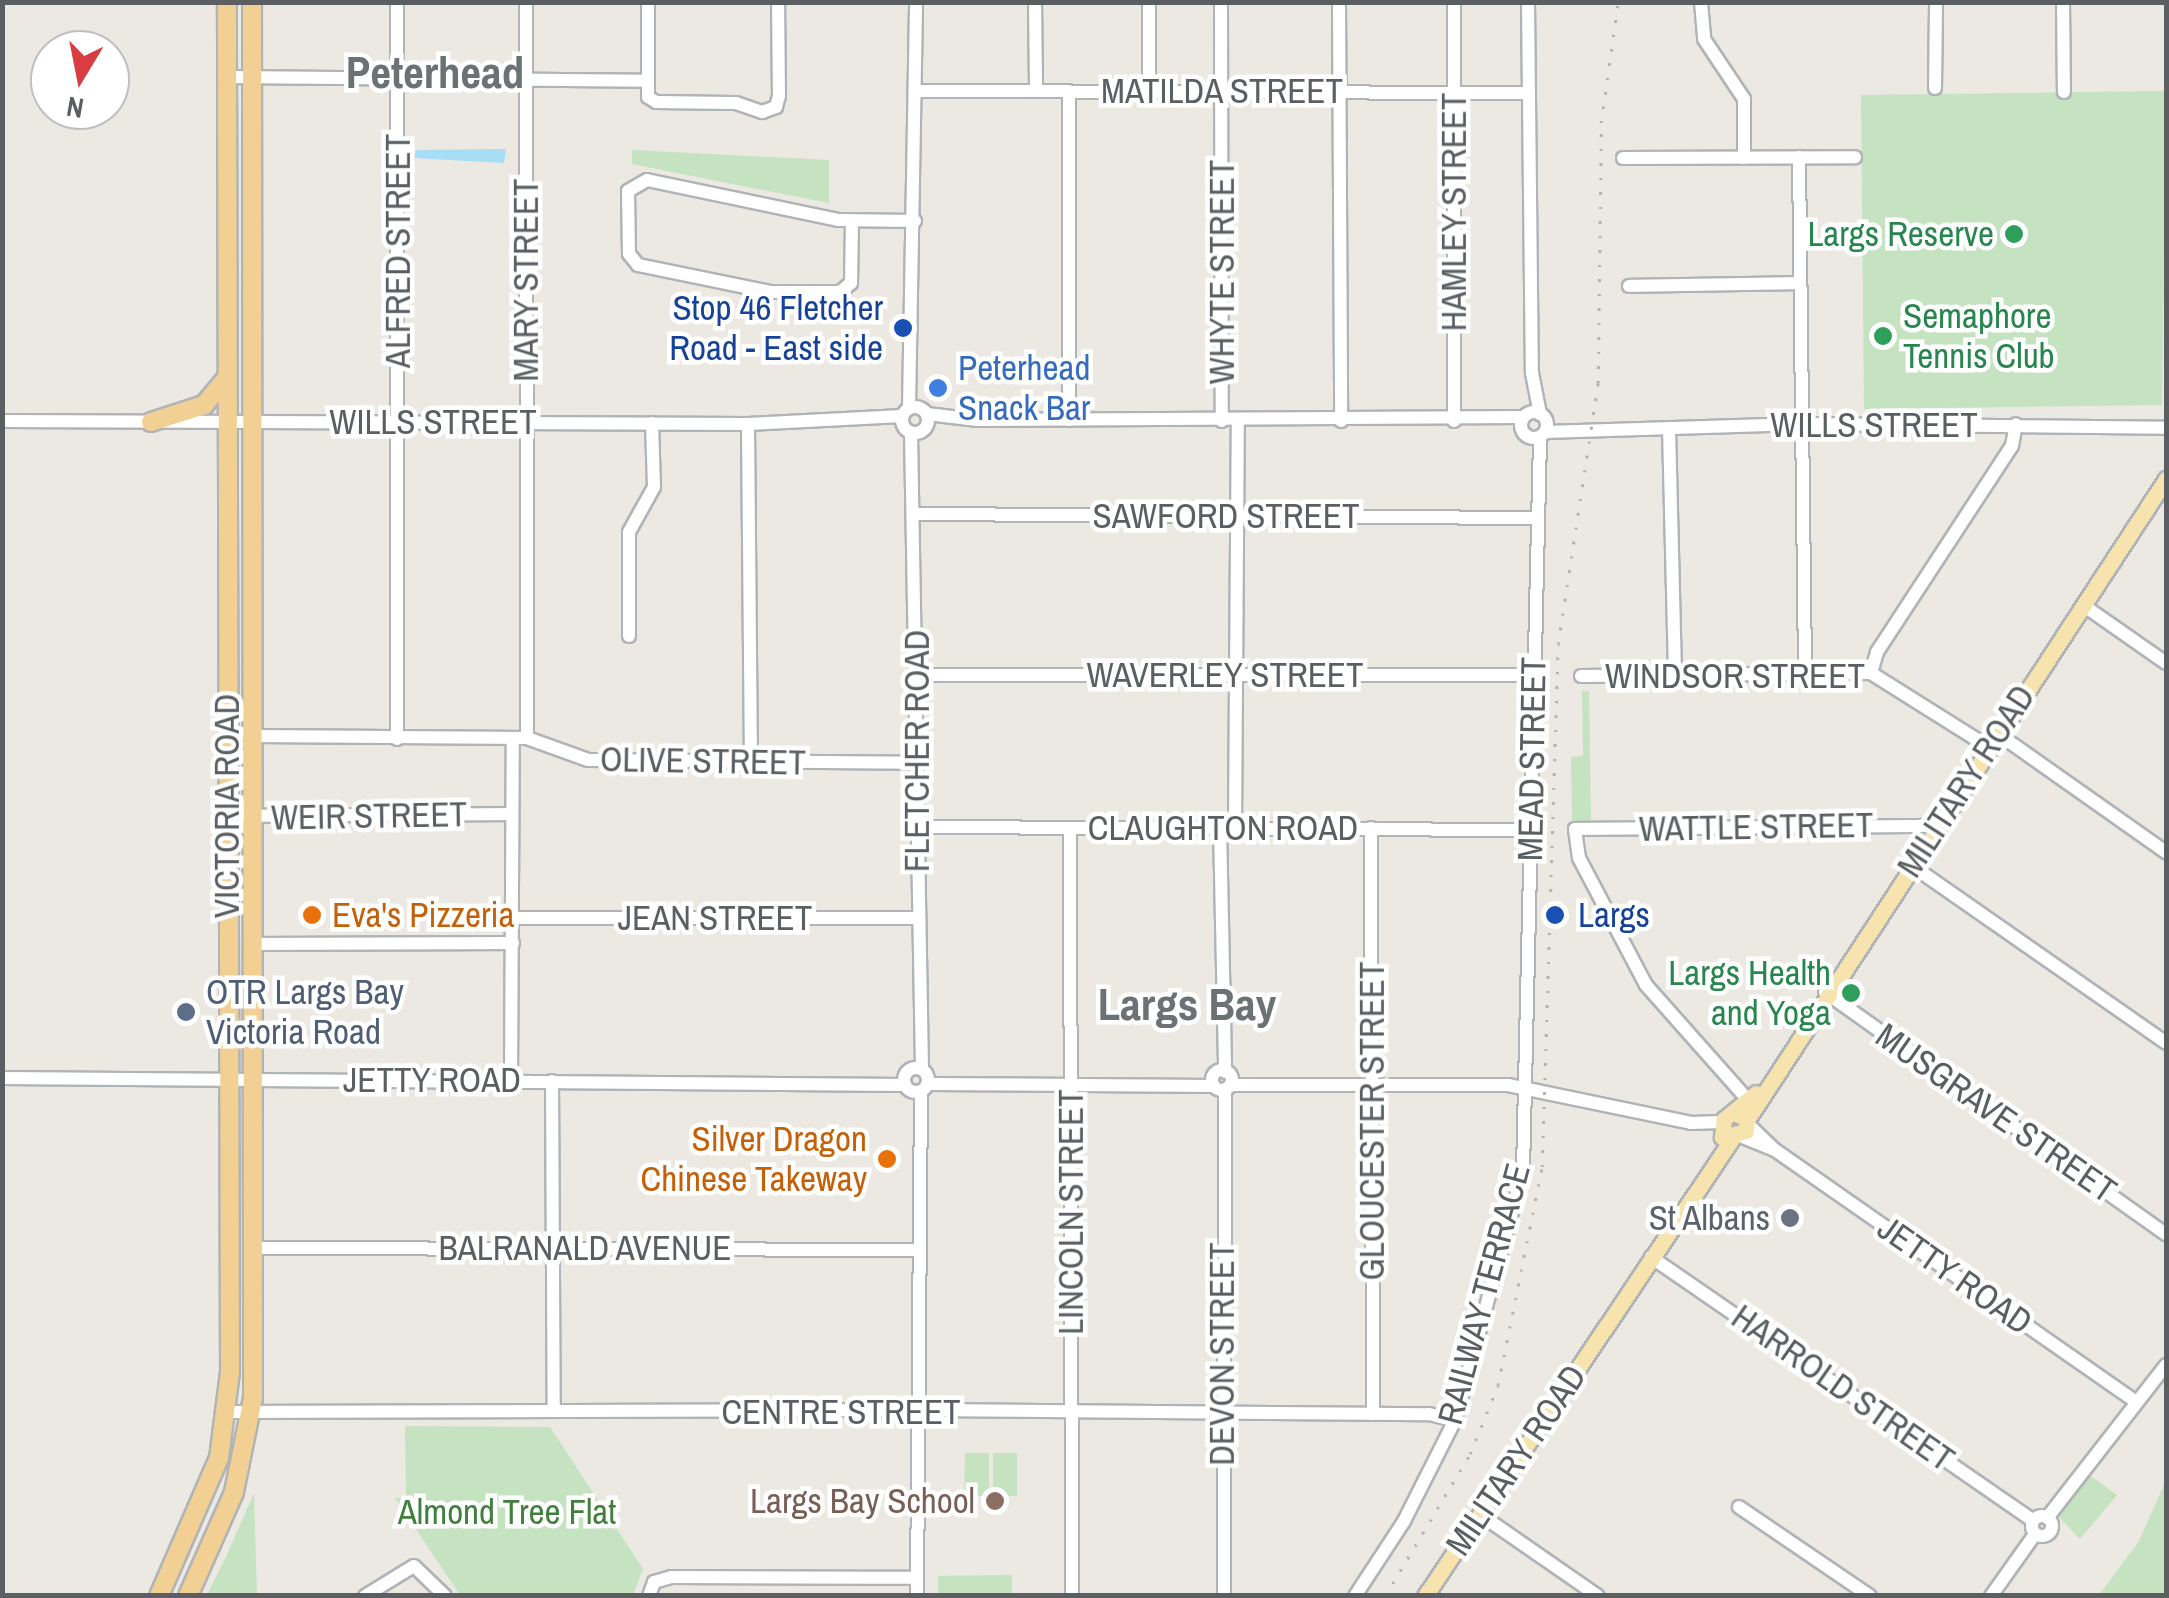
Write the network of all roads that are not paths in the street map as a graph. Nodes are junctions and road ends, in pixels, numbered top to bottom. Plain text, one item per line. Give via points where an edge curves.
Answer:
1 (227, 2) edge
2 (252, 2) edge
3 (396, 2) edge
4 (526, 2) edge
5 (648, 2) edge
6 (778, 2) edge
7 (916, 2) edge
8 (1035, 2) edge
9 (1149, 2) edge
10 (1221, 2) edge
11 (1339, 2) edge
12 (1454, 2) edge
13 (1528, 2) edge
14 (1701, 2) edge
15 (1936, 2) edge
16 (2063, 2) edge
17 (227, 77) junction
18 (252, 78) junction
19 (397, 78) junction
20 (648, 81) junction
21 (526, 82) junction
22 (1936, 88) dead end
23 (1036, 89) junction
24 (916, 90) junction
25 (1070, 90) junction
26 (1148, 90) junction
27 (1222, 91) junction
28 (1341, 92) junction
29 (1528, 92) junction
30 (2064, 92) dead end
31 (1454, 93) junction
32 (1855, 156) dead end
33 (1799, 157) junction
34 (1623, 158) dead end
35 (1744, 158) junction
36 (852, 221) junction
37 (915, 222) junction
38 (1799, 284) junction
39 (1628, 286) dead end
40 (227, 378) junction
41 (398, 420) junction
42 (1069, 420) junction
43 (2, 421) edge
44 (915, 421) junction
45 (1222, 421) junction
46 (1238, 421) junction
47 (1341, 421) junction
48 (152, 422) junction
49 (228, 422) junction
50 (256, 422) junction
51 (527, 422) junction
52 (1454, 422) junction
53 (652, 423) junction
54 (748, 424) junction
55 (1800, 424) junction
56 (2016, 424) junction
57 (1534, 425) junction
58 (1670, 428) junction
59 (2166, 428) edge
60 (2166, 479) edge
61 (916, 514) junction
62 (1238, 516) junction
63 (1535, 518) junction
64 (2083, 605) junction
65 (629, 636) dead end
66 (2166, 663) edge
67 (1805, 672) junction
68 (1871, 673) junction
69 (916, 675) junction
70 (1236, 675) junction
71 (1534, 675) junction
72 (1675, 675) junction
73 (1581, 676) dead end
74 (254, 736) junction
75 (397, 738) junction
76 (520, 738) junction
77 (1992, 740) junction
78 (750, 762) junction
79 (916, 763) junction
80 (512, 814) junction
81 (227, 816) junction
82 (256, 817) junction
83 (1228, 826) junction
84 (1936, 826) junction
85 (916, 827) junction
86 (1371, 828) junction
87 (1070, 829) junction
88 (1529, 830) junction
89 (2166, 852) edge
90 (1910, 865) junction
91 (514, 918) junction
92 (917, 918) junction
93 (513, 943) junction
94 (257, 944) junction
95 (1825, 992) junction
96 (2166, 1043) edge
97 (2, 1078) edge
98 (227, 1079) junction
99 (254, 1080) junction
100 (511, 1080) junction
101 (916, 1080) junction
102 (1221, 1080) junction
103 (552, 1081) junction
104 (1071, 1082) junction
105 (1766, 1083) junction
106 (1371, 1085) junction
107 (1526, 1089) junction
108 (1748, 1100) junction
109 (1733, 1128) junction
110 (2166, 1234) edge
111 (255, 1248) junction
112 (554, 1248) junction
113 (916, 1250) junction
114 (1651, 1257) junction
115 (2166, 1365) edge
116 (2135, 1401) junction
117 (227, 1412) junction
118 (251, 1412) junction
119 (554, 1412) junction
120 (917, 1412) junction
121 (1071, 1413) junction
122 (1222, 1413) junction
123 (1373, 1414) junction
124 (1454, 1420) junction
125 (1739, 1507) dead end
126 (1480, 1515) junction
127 (2038, 1524) junction
128 (918, 1578) junction
129 (159, 1596) edge
130 (188, 1596) edge
131 (365, 1596) edge
132 (445, 1596) edge
133 (650, 1596) edge
134 (918, 1596) edge
135 (1072, 1596) edge
136 (1224, 1596) edge
137 (1355, 1596) edge
138 (1425, 1596) edge
139 (1598, 1596) edge
140 (1870, 1596) edge
141 (1992, 1596) edge

1 - 17 highway, VICTORIA ROAD
2 - 18 highway, VICTORIA ROAD
3 - 19 street, ALFRED STREET
4 - 21 street, MARY STREET
5 - 20 street
6 - 20 street via 776,107 762,112 736,103 656,102 648,96
7 - 24 street, FLETCHER ROAD
8 - 23 street
9 - 26 street
10 - 27 street, WHYTE STREET
11 - 28 street
12 - 31 street, HAMLEY STREET
13 - 29 street, MEAD STREET
14 - 35 street via 1704,39 1744,100
15 - 22 street
16 - 30 street
17 - 18 street
17 - 40 highway, VICTORIA ROAD
18 - 19 street
18 - 50 highway, VICTORIA ROAD
19 - 21 street
19 - 41 street, ALFRED STREET
20 - 21 street
21 - 51 street, MARY STREET
23 - 24 street, MATILDA STREET
23 - 25 street, MATILDA STREET
24 - 37 street, FLETCHER ROAD
25 - 26 street, MATILDA STREET
25 - 42 street
26 - 27 street, MATILDA STREET
27 - 28 street, MATILDA STREET
27 - 45 street, WHYTE STREET
28 - 31 street, MATILDA STREET
28 - 47 street
29 - 31 street, MATILDA STREET
29 - 57 street, MEAD STREET
31 - 52 street, HAMLEY STREET
32 - 33 street
33 - 35 street
33 - 38 street
34 - 35 street
36 - 36 street via 851,283 840,292 770,292 638,265 628,254 628,191 646,180
36 - 37 street
37 - 44 street, FLETCHER ROAD
38 - 39 street
38 - 55 street
40 - 48 highway via 204,405
40 - 49 highway, VICTORIA ROAD
41 - 50 street, WILLS STREET
41 - 51 street, WILLS STREET
41 - 75 street, ALFRED STREET
42 - 44 street, WILLS STREET
42 - 45 street, WILLS STREET
43 - 48 street, WILLS STREET
44 - 54 street, WILLS STREET
44 - 61 street, FLETCHER ROAD
45 - 46 street, WILLS STREET
46 - 47 street, WILLS STREET
46 - 62 street, DEVON STREET
47 - 52 street, WILLS STREET
48 - 49 street, WILLS STREET
49 - 50 street, WILLS STREET
49 - 81 highway, VICTORIA ROAD
50 - 74 highway, VICTORIA ROAD
51 - 53 street, WILLS STREET
51 - 76 street, MARY STREET
52 - 57 street, WILLS STREET
53 - 54 street, WILLS STREET
53 - 65 street via 654,487 629,532
54 - 78 street
55 - 56 street, WILLS STREET
55 - 58 street, WILLS STREET
55 - 67 street
56 - 59 street, WILLS STREET
56 - 68 street via 2012,446 1876,652
57 - 58 street, WILLS STREET
57 - 63 street, MEAD STREET
58 - 72 street
60 - 64 main road, MILITARY ROAD
61 - 62 street, SAWFORD STREET
61 - 69 street, FLETCHER ROAD
62 - 63 street, SAWFORD STREET
62 - 70 street, DEVON STREET
63 - 71 street, MEAD STREET
64 - 66 street
64 - 77 main road, MILITARY ROAD
67 - 68 street, WINDSOR STREET
67 - 72 street, WINDSOR STREET
68 - 77 street, WINDSOR STREET
69 - 70 street, WAVERLEY STREET
69 - 79 street, FLETCHER ROAD
70 - 71 street, WAVERLEY STREET
70 - 83 street, DEVON STREET
71 - 88 street, MEAD STREET
72 - 73 street, WINDSOR STREET
74 - 75 street, OLIVE STREET
74 - 82 highway, VICTORIA ROAD
75 - 76 street, OLIVE STREET
76 - 78 street, OLIVE STREET via 588,760
76 - 80 street, MARY STREET
77 - 84 main road, MILITARY ROAD
77 - 89 street, WINDSOR STREET
78 - 79 street, OLIVE STREET
79 - 85 street, FLETCHER ROAD
80 - 82 street, WEIR STREET
80 - 91 street, MARY STREET
81 - 82 street, WEIR STREET
81 - 98 highway, VICTORIA ROAD
82 - 94 highway, VICTORIA ROAD
83 - 86 street, CLAUGHTON ROAD
83 - 87 street, CLAUGHTON ROAD
83 - 102 street, DEVON STREET
84 - 90 main road, MILITARY ROAD
84 - 108 street, WATTLE STREET via 1575,829 1579,858 1646,985
85 - 87 street, CLAUGHTON ROAD
85 - 92 street, FLETCHER ROAD
86 - 88 street, CLAUGHTON ROAD
86 - 106 street, GLOUCESTER STREET
87 - 104 street, LINCOLN STREET
88 - 107 street, MEAD STREET
90 - 95 main road, MILITARY ROAD
90 - 96 street
91 - 92 street, JEAN STREET
91 - 93 street, MARY STREET
92 - 101 street, FLETCHER ROAD
93 - 94 street
93 - 100 street, MARY STREET
94 - 99 highway, VICTORIA ROAD
95 - 105 main road, MILITARY ROAD
95 - 110 street, MUSGRAVE STREET
97 - 98 street, JETTY ROAD
98 - 99 street, JETTY ROAD
98 - 117 highway, VICTORIA ROAD
99 - 100 street, JETTY ROAD
99 - 111 highway, VICTORIA ROAD
100 - 103 street, JETTY ROAD
101 - 103 street, JETTY ROAD
101 - 104 street, JETTY ROAD
101 - 113 street, FLETCHER ROAD
102 - 104 street, JETTY ROAD
102 - 106 street, JETTY ROAD
102 - 122 street, DEVON STREET
103 - 112 street
104 - 121 street, LINCOLN STREET
105 - 108 main road, MILITARY ROAD
105 - 109 main road, MILITARY ROAD
106 - 107 street, JETTY ROAD
106 - 123 street, GLOUCESTER STREET
107 - 109 street, JETTY ROAD
107 - 124 street, RAILWAY TERRACE via 1523,1171
108 - 109 main road, MILITARY ROAD
109 - 114 main road, MILITARY ROAD
109 - 116 street, JETTY ROAD via 1775,1150
111 - 112 street, BALRANALD AVENUE
111 - 118 highway, VICTORIA ROAD
112 - 113 street, BALRANALD AVENUE
112 - 119 street
113 - 120 street, FLETCHER ROAD
114 - 126 main road, MILITARY ROAD
114 - 127 street, HARROLD STREET
115 - 116 street
116 - 127 street
117 - 118 street, CENTRE STREET
117 - 129 highway, VICTORIA ROAD via 194,1526
118 - 119 street, CENTRE STREET
118 - 130 highway, VICTORIA ROAD via 234,1492
119 - 120 street, CENTRE STREET
120 - 121 street, CENTRE STREET
120 - 128 street, FLETCHER ROAD
121 - 122 street, CENTRE STREET
121 - 135 street, LINCOLN STREET
122 - 123 street, CENTRE STREET
122 - 136 street, DEVON STREET
123 - 124 street, CENTRE STREET
124 - 137 street, RAILWAY TERRACE via 1404,1521
125 - 140 street
126 - 138 main road, MILITARY ROAD
126 - 139 street
127 - 141 street
128 - 133 street via 671,1577 654,1582
128 - 134 street, FLETCHER ROAD
131 - 132 street via 414,1566

